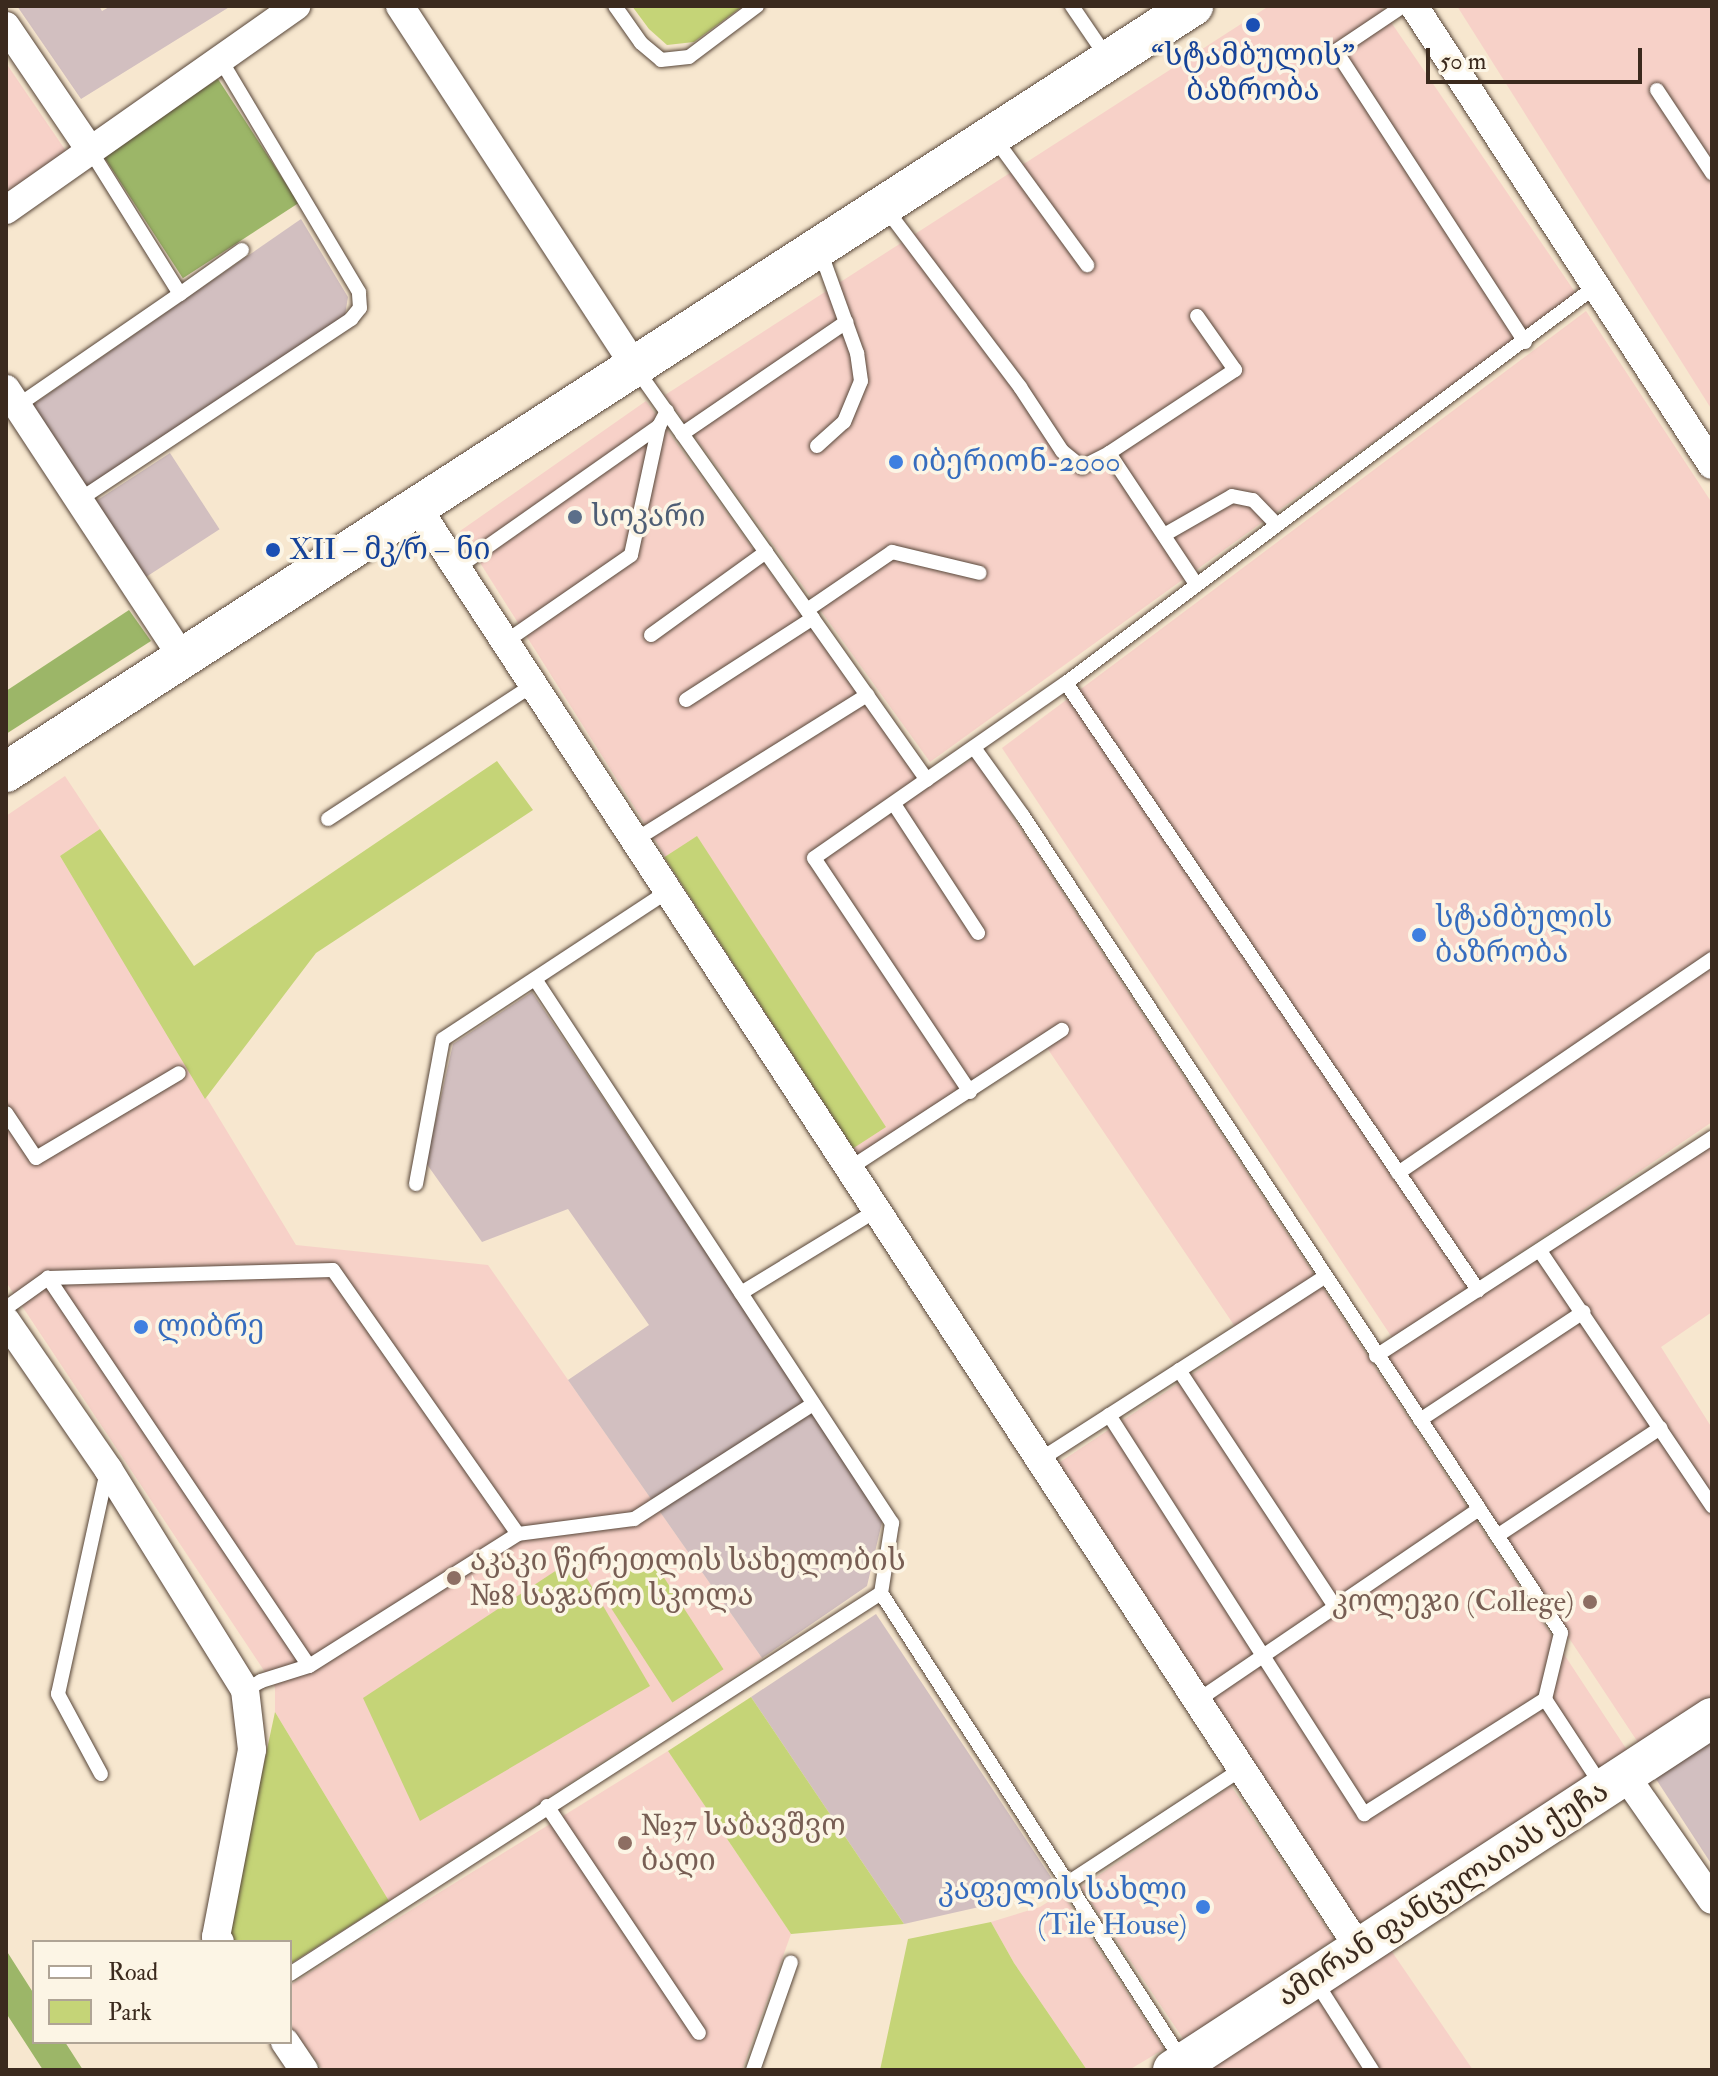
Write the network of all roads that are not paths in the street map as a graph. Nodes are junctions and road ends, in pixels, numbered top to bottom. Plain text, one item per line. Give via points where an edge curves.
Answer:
1 (296, 6) edge
2 (400, 6) edge
3 (615, 6) edge
4 (757, 6) edge
5 (1072, 6) edge
6 (1193, 6) edge
7 (1403, 6) edge
8 (1414, 6) edge
9 (6, 26) edge
10 (220, 59) junction
11 (1109, 60) junction
12 (1657, 90) dead end
13 (993, 135) junction
14 (90, 150) junction
15 (1712, 173) edge
16 (884, 205) junction
17 (6, 210) edge
18 (819, 247) junction
19 (242, 250) dead end
20 (1087, 265) dead end
21 (1596, 286) junction
22 (180, 294) junction
23 (1197, 316) dead end
24 (846, 322) junction
25 (1525, 342) junction
26 (635, 366) junction
27 (12, 398) edge
28 (667, 411) junction
29 (659, 426) junction
30 (682, 434) junction
31 (817, 446) dead end
32 (1109, 453) junction
33 (1712, 465) edge
34 (79, 500) junction
35 (417, 507) junction
36 (1276, 524) junction
37 (1164, 535) junction
38 (766, 552) junction
39 (457, 568) junction
40 (980, 573) dead end
41 (1196, 584) junction
42 (810, 614) junction
43 (651, 635) dead end
44 (505, 642) junction
45 (183, 658) junction
46 (1066, 683) junction
47 (533, 685) junction
48 (867, 695) junction
49 (686, 700) dead end
50 (975, 749) junction
51 (6, 772) edge
52 (927, 780) junction
53 (894, 804) junction
54 (328, 819) dead end
55 (635, 840) junction
56 (668, 891) junction
57 (978, 933) dead end
58 (1712, 959) edge
59 (535, 979) junction
60 (1062, 1030) dead end
61 (179, 1073) dead end
62 (970, 1092) junction
63 (6, 1113) edge
64 (1712, 1138) edge
65 (850, 1168) junction
66 (1398, 1173) junction
67 (416, 1184) dead end
68 (877, 1210) junction
69 (1540, 1251) junction
70 (1324, 1277) junction
71 (48, 1278) junction
72 (1478, 1290) junction
73 (741, 1293) junction
74 (6, 1308) edge
75 (1583, 1312) junction
76 (6, 1321) edge
77 (1376, 1356) junction
78 (1179, 1370) junction
79 (813, 1404) junction
80 (1109, 1415) junction
81 (1420, 1420) junction
82 (1660, 1428) junction
83 (1041, 1459) junction
84 (108, 1469) junction
85 (1712, 1506) edge
86 (1479, 1509) junction
87 (518, 1534) junction
88 (1497, 1536) junction
89 (881, 1593) junction
90 (1335, 1607) junction
91 (1263, 1656) junction
92 (309, 1666) junction
93 (245, 1690) junction
94 (1545, 1699) junction
95 (1198, 1700) junction
96 (1712, 1718) edge
97 (1243, 1768) junction
98 (101, 1774) dead end
99 (1614, 1782) junction
100 (547, 1806) junction
101 (1069, 1882) junction
102 (1712, 1900) edge
103 (218, 1940) edge
104 (1359, 1948) junction
105 (791, 1962) dead end
106 (292, 1973) edge
107 (1313, 1979) junction
108 (699, 2033) dead end
109 (286, 2044) edge
110 (1179, 2066) edge
111 (304, 2070) edge
112 (753, 2070) edge
113 (1372, 2070) edge

1 - 10 street
2 - 26 street
3 - 4 lane via 641,43 661,60 689,57
5 - 11 lane
6 - 11 street
7 - 25 lane via 1336,51
8 - 21 street
9 - 14 street
10 - 14 street
10 - 34 lane via 359,292 360,308 351,319
11 - 13 street
12 - 15 lane
13 - 16 street
13 - 20 lane
14 - 17 street
14 - 22 lane
16 - 18 street
16 - 32 lane via 1062,451 1082,467
18 - 24 lane
18 - 26 street
19 - 22 lane
21 - 25 lane
21 - 33 street
22 - 27 lane
23 - 32 lane via 1235,370
24 - 30 lane
24 - 31 lane via 861,381 844,422
25 - 36 lane
26 - 28 lane
26 - 35 street
27 - 34 street
28 - 29 lane
28 - 30 lane
29 - 39 lane
29 - 44 lane via 631,555
30 - 38 lane
32 - 37 lane
34 - 45 street
35 - 39 street
35 - 45 street
36 - 37 lane via 1253,500 1232,496
36 - 41 lane
37 - 41 lane
38 - 42 lane
38 - 43 lane
39 - 44 street
40 - 42 lane via 892,552
41 - 46 lane
42 - 48 lane
42 - 49 lane
44 - 47 street
45 - 51 street
46 - 50 lane
46 - 66 lane
47 - 54 lane
47 - 55 street
48 - 52 lane
48 - 55 lane
50 - 52 lane
50 - 70 lane
52 - 53 lane
53 - 57 lane
53 - 62 lane via 814,858
55 - 56 street
56 - 59 lane
56 - 65 street
58 - 66 lane
59 - 67 lane via 443,1039
59 - 73 lane
60 - 62 lane
61 - 63 lane via 36,1158
62 - 65 lane
64 - 69 lane
65 - 68 street
66 - 72 lane
68 - 73 lane
68 - 83 street
69 - 72 lane
69 - 75 lane
70 - 77 lane
70 - 78 lane
71 - 74 lane
71 - 87 lane via 333,1270
71 - 92 lane
72 - 77 lane
73 - 79 lane
75 - 81 lane
75 - 82 lane
76 - 84 street
77 - 81 lane
78 - 80 lane
78 - 90 lane
79 - 87 lane via 634,1519
79 - 89 lane via 892,1523
80 - 83 lane
80 - 91 lane
81 - 86 lane
82 - 85 lane
82 - 88 lane
83 - 95 street
84 - 93 street
84 - 98 lane via 58,1694
86 - 88 lane
86 - 90 lane
87 - 92 lane
88 - 94 lane via 1561,1633
89 - 100 lane
89 - 101 lane
90 - 91 lane
91 - 94 lane via 1364,1814
91 - 95 lane
92 - 93 lane
93 - 103 street via 252,1750
94 - 99 lane
95 - 97 street
96 - 99 street, ამირან ფანცულაიას ქუჩა
97 - 101 lane
97 - 104 street
99 - 102 street
99 - 104 street, ამირან ფანცულაიას ქუჩა
100 - 106 lane
100 - 108 lane
101 - 110 lane
104 - 107 street, ამირან ფანცულაიას ქუჩა
105 - 112 lane
107 - 110 street, ამირან ფანცულაიას ქუჩა
107 - 113 lane
109 - 111 street

